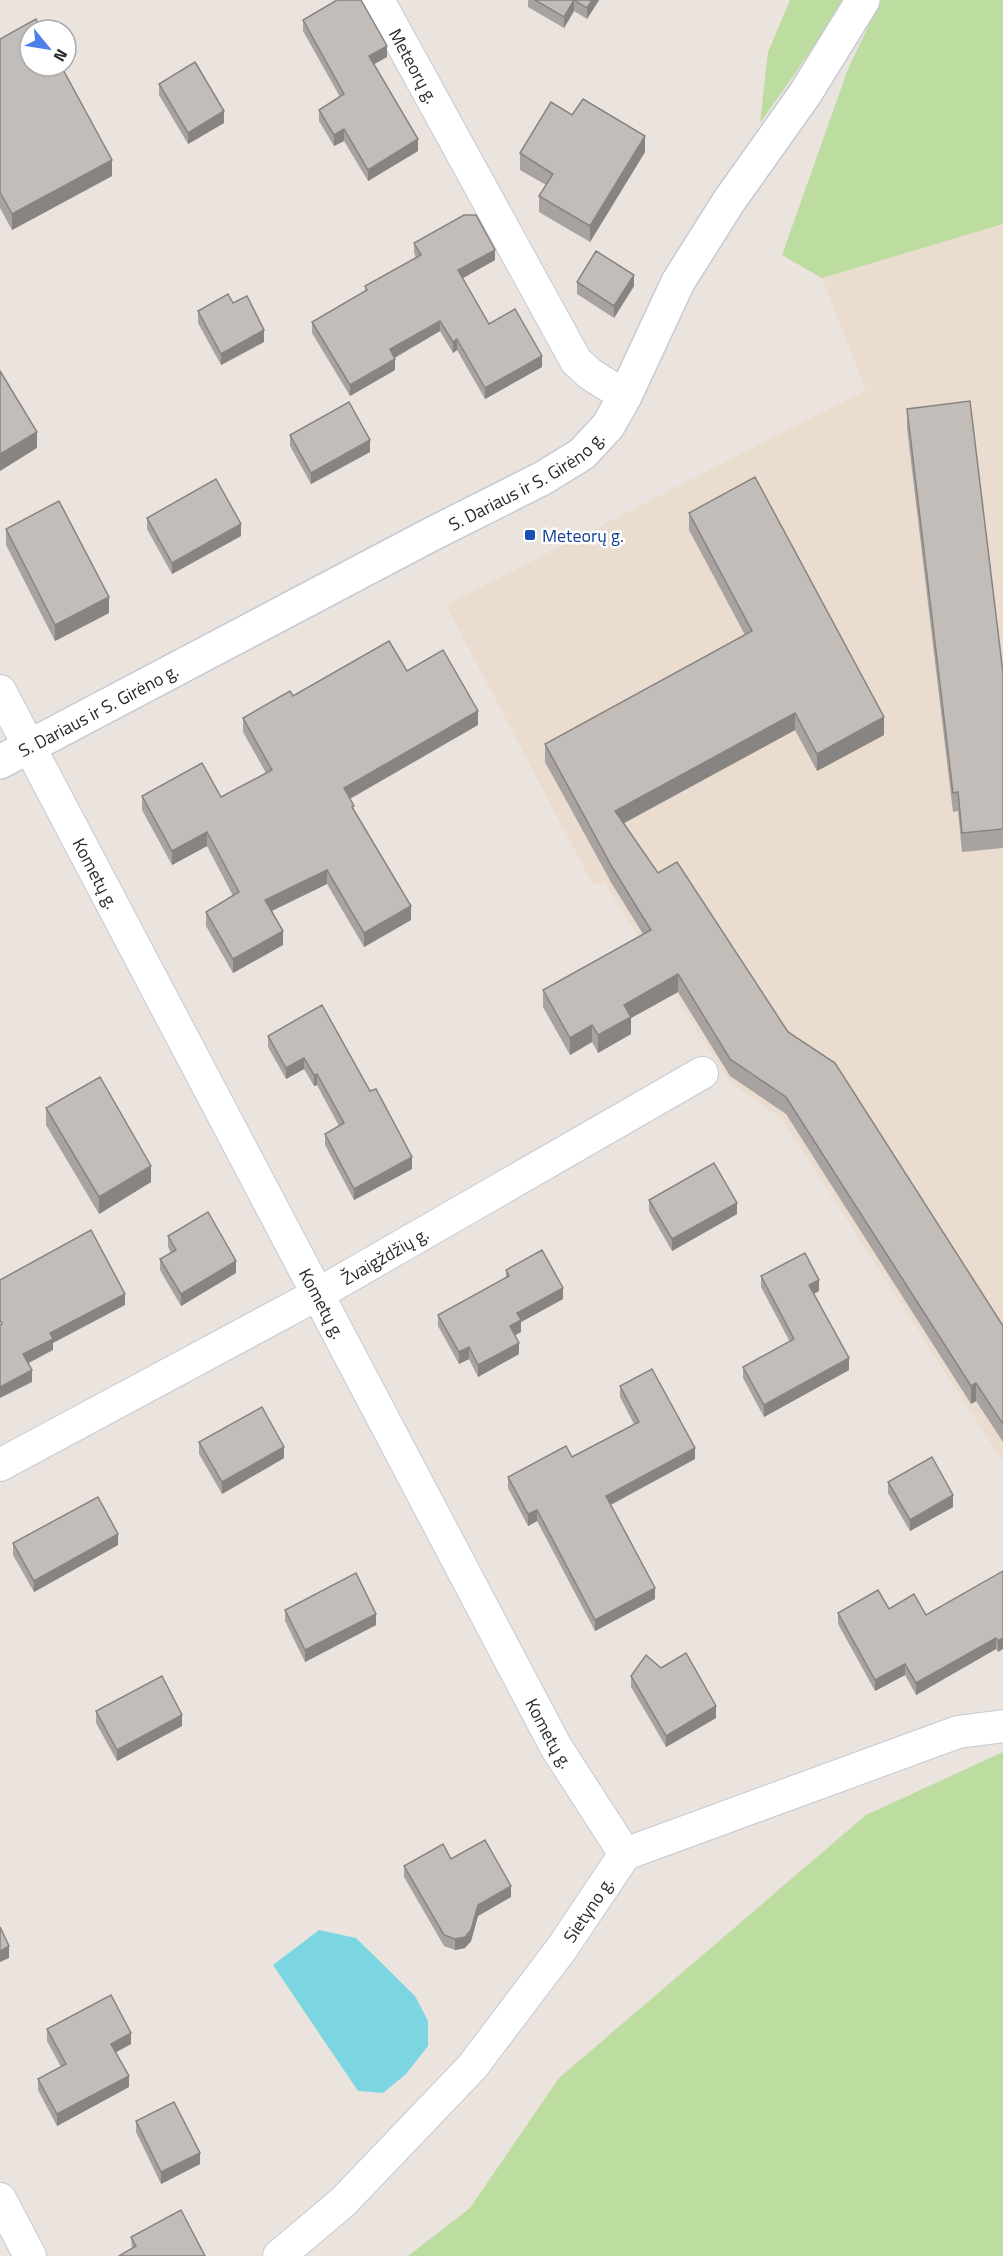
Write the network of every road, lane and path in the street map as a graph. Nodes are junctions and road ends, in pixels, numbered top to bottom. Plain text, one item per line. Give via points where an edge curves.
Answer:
1 (378, 0) edge
2 (863, 0) edge
3 (626, 396) junction
4 (0, 691) edge
5 (29, 747) junction
6 (0, 762) edge
7 (702, 1073) dead end
8 (318, 1294) junction
9 (0, 1465) edge
10 (1003, 1726) edge
11 (625, 1854) junction
12 (0, 2199) edge
13 (30, 2256) edge
14 (279, 2256) edge

1 - 3 street, Meteorų g. via 576,362
2 - 3 street, S. Dariaus ir S. Girėno g. via 805,94 729,201 678,282
3 - 5 street, S. Dariaus ir S. Girėno g. via 608,426 582,454 543,478
4 - 5 street, Kometų g.
5 - 6 street, S. Dariaus ir S. Girėno g.
5 - 8 street, Kometų g.
7 - 8 street, Žvaigždžių g.
8 - 9 street, Žvaigždžių g.
8 - 11 street, Kometų g. via 556,1747
10 - 11 street via 958,1732
11 - 14 street, Sietyno g. via 562,1948 472,2067 343,2202
12 - 13 street

